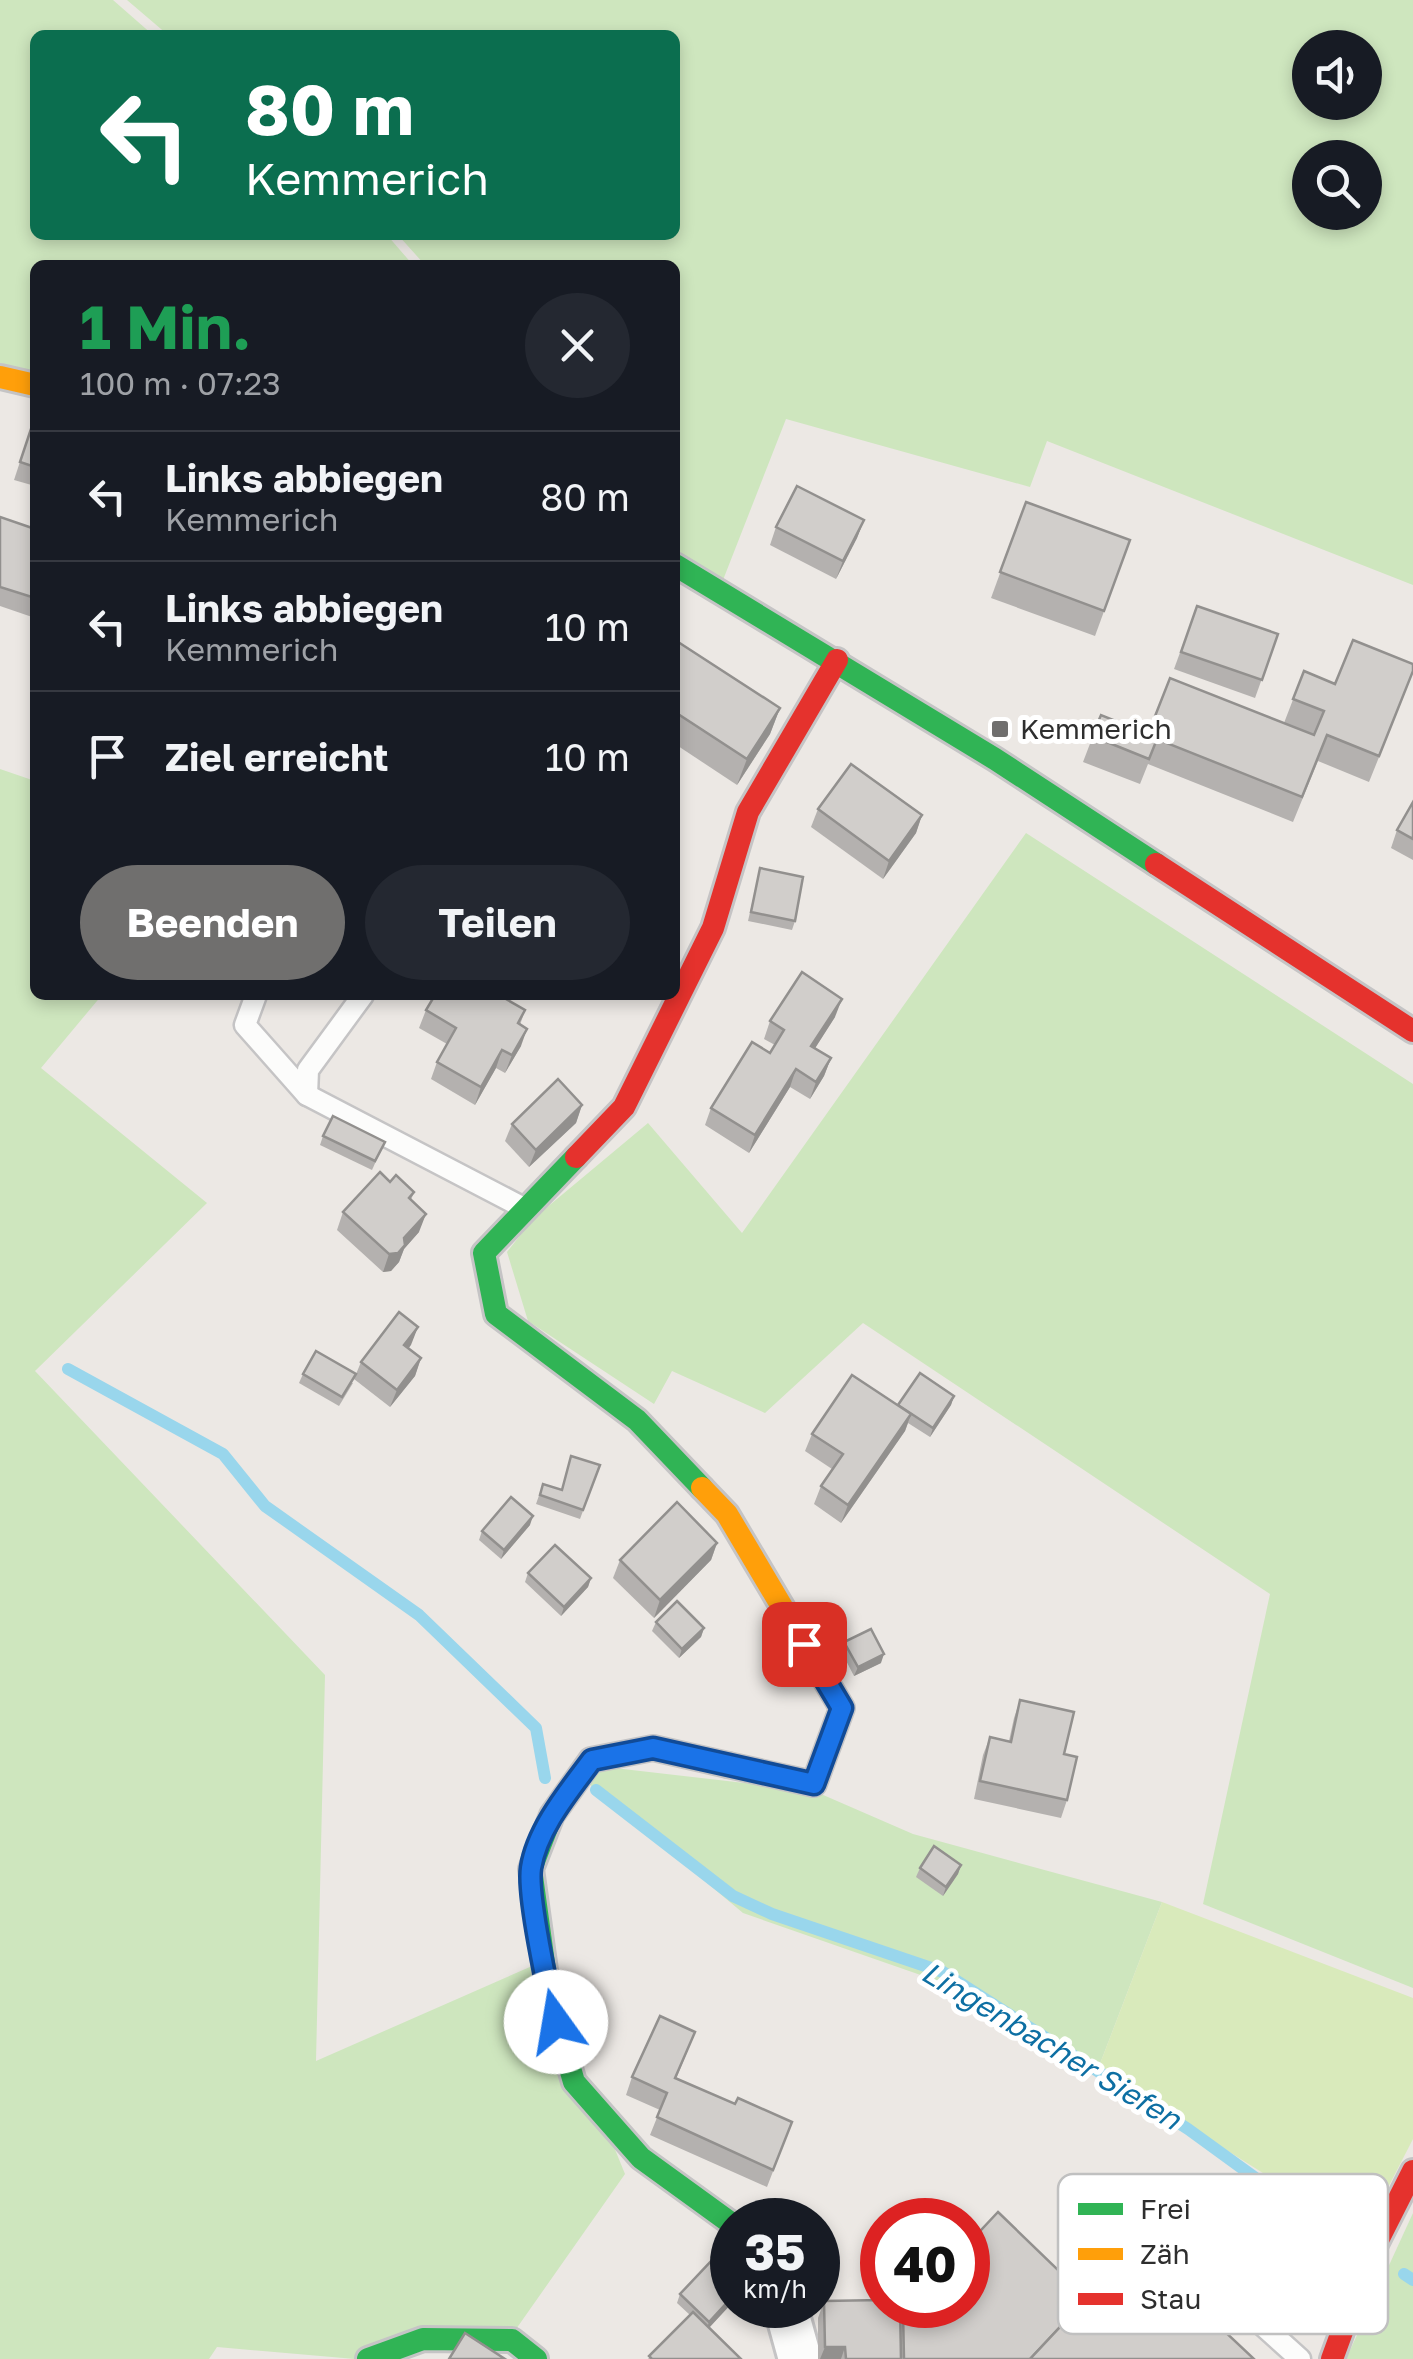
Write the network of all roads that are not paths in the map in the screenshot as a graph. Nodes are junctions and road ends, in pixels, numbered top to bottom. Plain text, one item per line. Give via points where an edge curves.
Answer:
1 (0, 377) edge
2 (30, 385) edge
3 (680, 568) edge
4 (837, 660) junction
5 (680, 994) edge
6 (254, 1000) edge
7 (359, 1000) edge
8 (677, 1000) edge
9 (1413, 1031) edge
10 (307, 1095) junction
11 (524, 1208) junction
12 (1413, 2171) edge
13 (710, 2208) edge
14 (1388, 2220) edge
15 (791, 2328) edge
16 (1272, 2334) edge
17 (1341, 2334) edge
18 (368, 2359) edge
19 (536, 2359) edge
20 (800, 2359) edge
21 (1300, 2359) edge
22 (1332, 2359) edge

1 - 2 street
3 - 4 street
4 - 5 street via 748,812 713,928
4 - 9 street
6 - 10 lane via 245,1025
7 - 10 lane via 308,1070
8 - 11 street via 624,1107
10 - 11 lane
11 - 13 street via 484,1253 496,1314 637,1420 727,1514 842,1708 814,1784 653,1748 592,1760 552,1815 531,1869 548,1992 574,2082 641,2158
12 - 14 street
15 - 20 street
16 - 21 lane
17 - 22 street
18 - 19 street via 423,2340 512,2340

